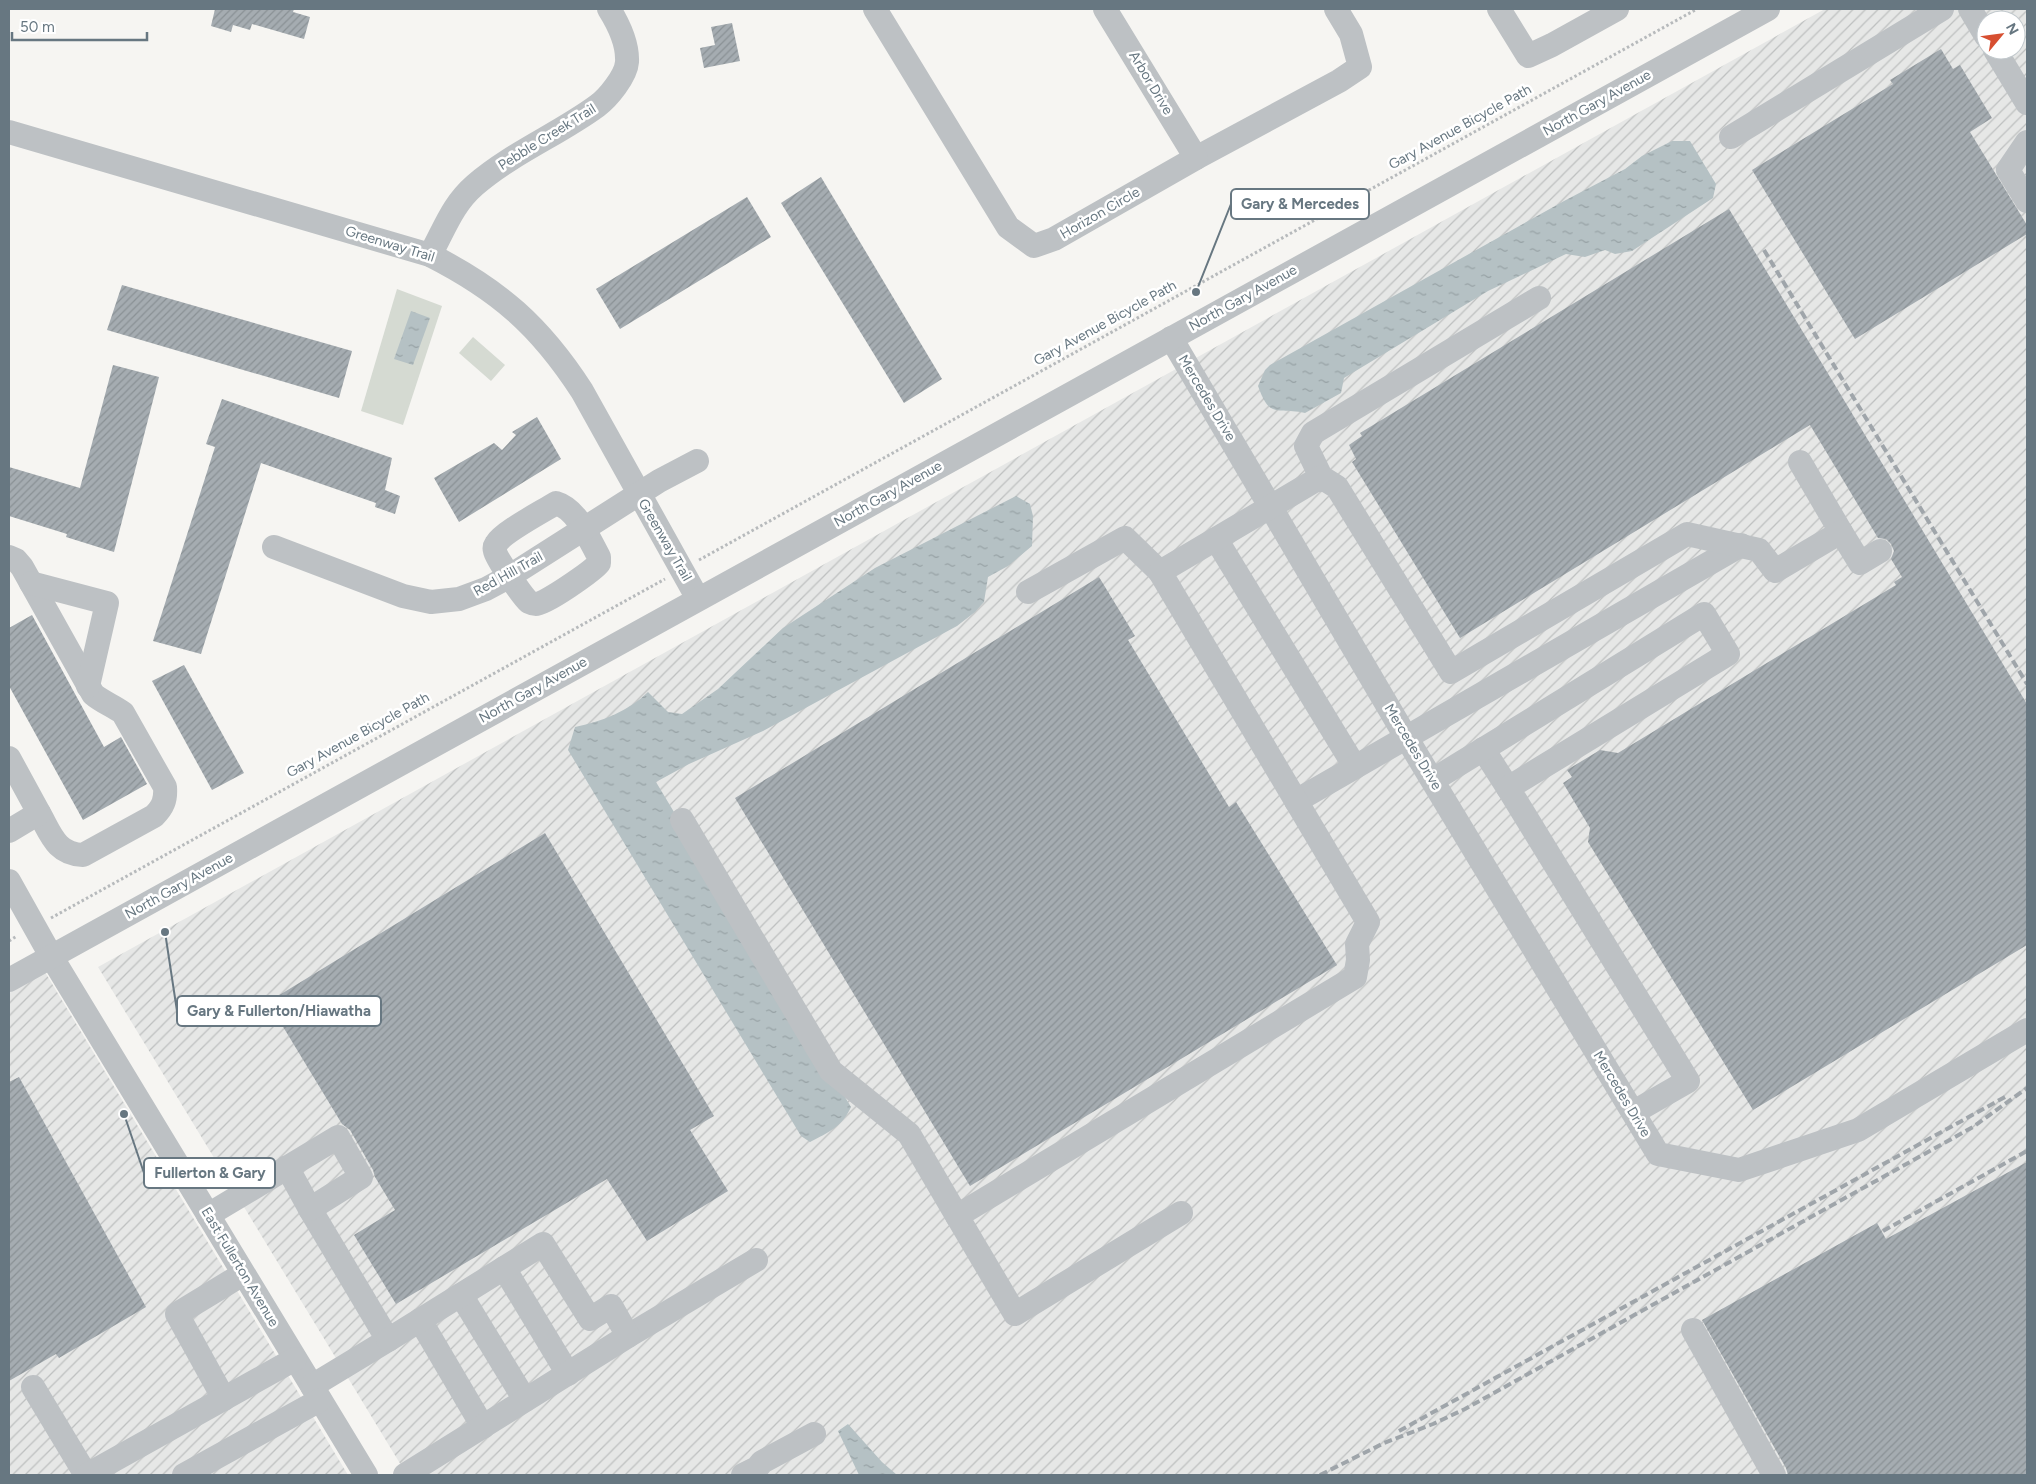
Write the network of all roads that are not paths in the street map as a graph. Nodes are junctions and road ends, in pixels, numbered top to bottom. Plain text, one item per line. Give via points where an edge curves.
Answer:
1 (609, 9) edge
2 (875, 9) edge
3 (1105, 9) edge
4 (1336, 9) edge
5 (1499, 9) edge
6 (1617, 9) edge
7 (1768, 9) edge
8 (1942, 9) edge
9 (2001, 60) edge
10 (2027, 103) edge
11 (9, 132) edge
12 (1731, 137) dead end
13 (2027, 142) edge
14 (1196, 158) junction
15 (2027, 201) edge
16 (430, 255) junction
17 (1539, 298) dead end
18 (1171, 338) junction
19 (697, 460) dead end
20 (1800, 462) dead end
21 (1321, 477) junction
22 (639, 494) junction
23 (1271, 507) junction
24 (583, 529) junction
25 (1841, 532) junction
26 (1216, 539) junction
27 (1740, 545) junction
28 (274, 547) dead end
29 (1880, 551) dead end
30 (9, 557) edge
31 (1160, 572) junction
32 (510, 576) junction
33 (31, 583) junction
34 (1028, 592) dead end
35 (698, 599) junction
36 (88, 686) junction
37 (1406, 737) junction
38 (1483, 749) junction
39 (9, 758) edge
40 (1355, 767) junction
41 (1433, 780) junction
42 (1508, 788) junction
43 (1296, 801) junction
44 (39, 813) junction
45 (682, 820) dead end
46 (9, 831) edge
47 (9, 881) edge
48 (51, 956) junction
49 (9, 980) edge
50 (2027, 1030) edge
51 (1634, 1112) junction
52 (287, 1167) junction
53 (310, 1209) junction
54 (1181, 1213) dead end
55 (208, 1214) junction
56 (957, 1216) junction
57 (756, 1260) dead end
58 (504, 1268) junction
59 (244, 1274) junction
60 (461, 1295) junction
61 (420, 1320) junction
62 (1693, 1330) dead end
63 (628, 1336) junction
64 (388, 1340) junction
65 (295, 1359) junction
66 (568, 1374) junction
67 (33, 1387) dead end
68 (316, 1393) junction
69 (224, 1399) junction
70 (525, 1400) junction
71 (483, 1427) junction
72 (814, 1434) dead end
73 (87, 1475) edge
74 (184, 1475) edge
75 (366, 1475) edge
76 (405, 1475) edge
77 (743, 1475) edge
78 (1774, 1475) edge

1 - 16 street, Pebble Creek Trail via 625,38 627,64 634,69 599,105 474,186 452,209
2 - 14 street, Horizon Circle via 1008,227 1034,246 1054,239
3 - 14 street, Arbor Drive
4 - 14 street, Horizon Circle via 1351,34 1360,67
5 - 6 street via 1528,56
7 - 18 street, North Gary Avenue
8 - 12 street
9 - 10 street
11 - 16 street, Greenway Trail
13 - 15 street via 2008,170
16 - 22 street, Greenway Trail via 478,281 504,300 552,347 582,391
17 - 21 street via 1313,434 1306,446
18 - 23 street, Mercedes Drive
18 - 35 street, North Gary Avenue
19 - 22 street, Red Hill Trail
20 - 25 street
21 - 23 street
21 - 27 street via 1337,487 1451,672 1687,534
22 - 24 street, Red Hill Trail
22 - 35 street, Greenway Trail
23 - 26 street
23 - 37 street, Mercedes Drive
24 - 32 street, Red Hill Trail
24 - 32 street via 563,505 556,504 505,534 494,548
24 - 32 street via 599,557 599,563 588,574 539,605 529,602
25 - 27 street via 1775,571 1759,550
25 - 29 street via 1860,563
26 - 31 street
26 - 40 street
27 - 37 street
28 - 32 street, Red Hill Trail via 403,596 431,602 459,599
30 - 33 street via 22,567
31 - 34 street via 1125,538
31 - 43 street
33 - 36 street
33 - 36 street via 108,603
35 - 48 street, North Gary Avenue
36 - 44 street via 100,701 123,713 165,787 162,808 154,816 84,855 64,852
37 - 40 street
37 - 41 street, Mercedes Drive
38 - 41 street
38 - 42 street
38 - 42 street via 1704,614 1728,654
39 - 44 street
40 - 43 street
41 - 51 street, Mercedes Drive
42 - 51 street via 1688,1081
43 - 56 street via 1368,922 1356,944 1355,977
44 - 46 street
45 - 56 street via 831,1071 910,1134
47 - 48 street, East Fullerton Avenue
48 - 49 street, North Gary Avenue
48 - 55 street, East Fullerton Avenue
50 - 51 street, Mercedes Drive via 1858,1130 1740,1170 1658,1154
52 - 53 street
52 - 53 street via 338,1137 361,1177
52 - 55 street
53 - 64 street
54 - 56 street via 1015,1314
55 - 59 street, East Fullerton Avenue
57 - 63 street
58 - 60 street
58 - 63 street via 543,1244 590,1319 611,1306
58 - 66 street
59 - 65 street, East Fullerton Avenue
59 - 69 street via 177,1314
60 - 61 street
60 - 70 street
61 - 64 street
61 - 71 street
62 - 78 street
63 - 66 street
64 - 68 street
65 - 68 street, East Fullerton Avenue
65 - 69 street
66 - 70 street
67 - 73 street
68 - 74 street
68 - 75 street, East Fullerton Avenue
69 - 73 street
70 - 71 street
71 - 76 street
72 - 77 street

